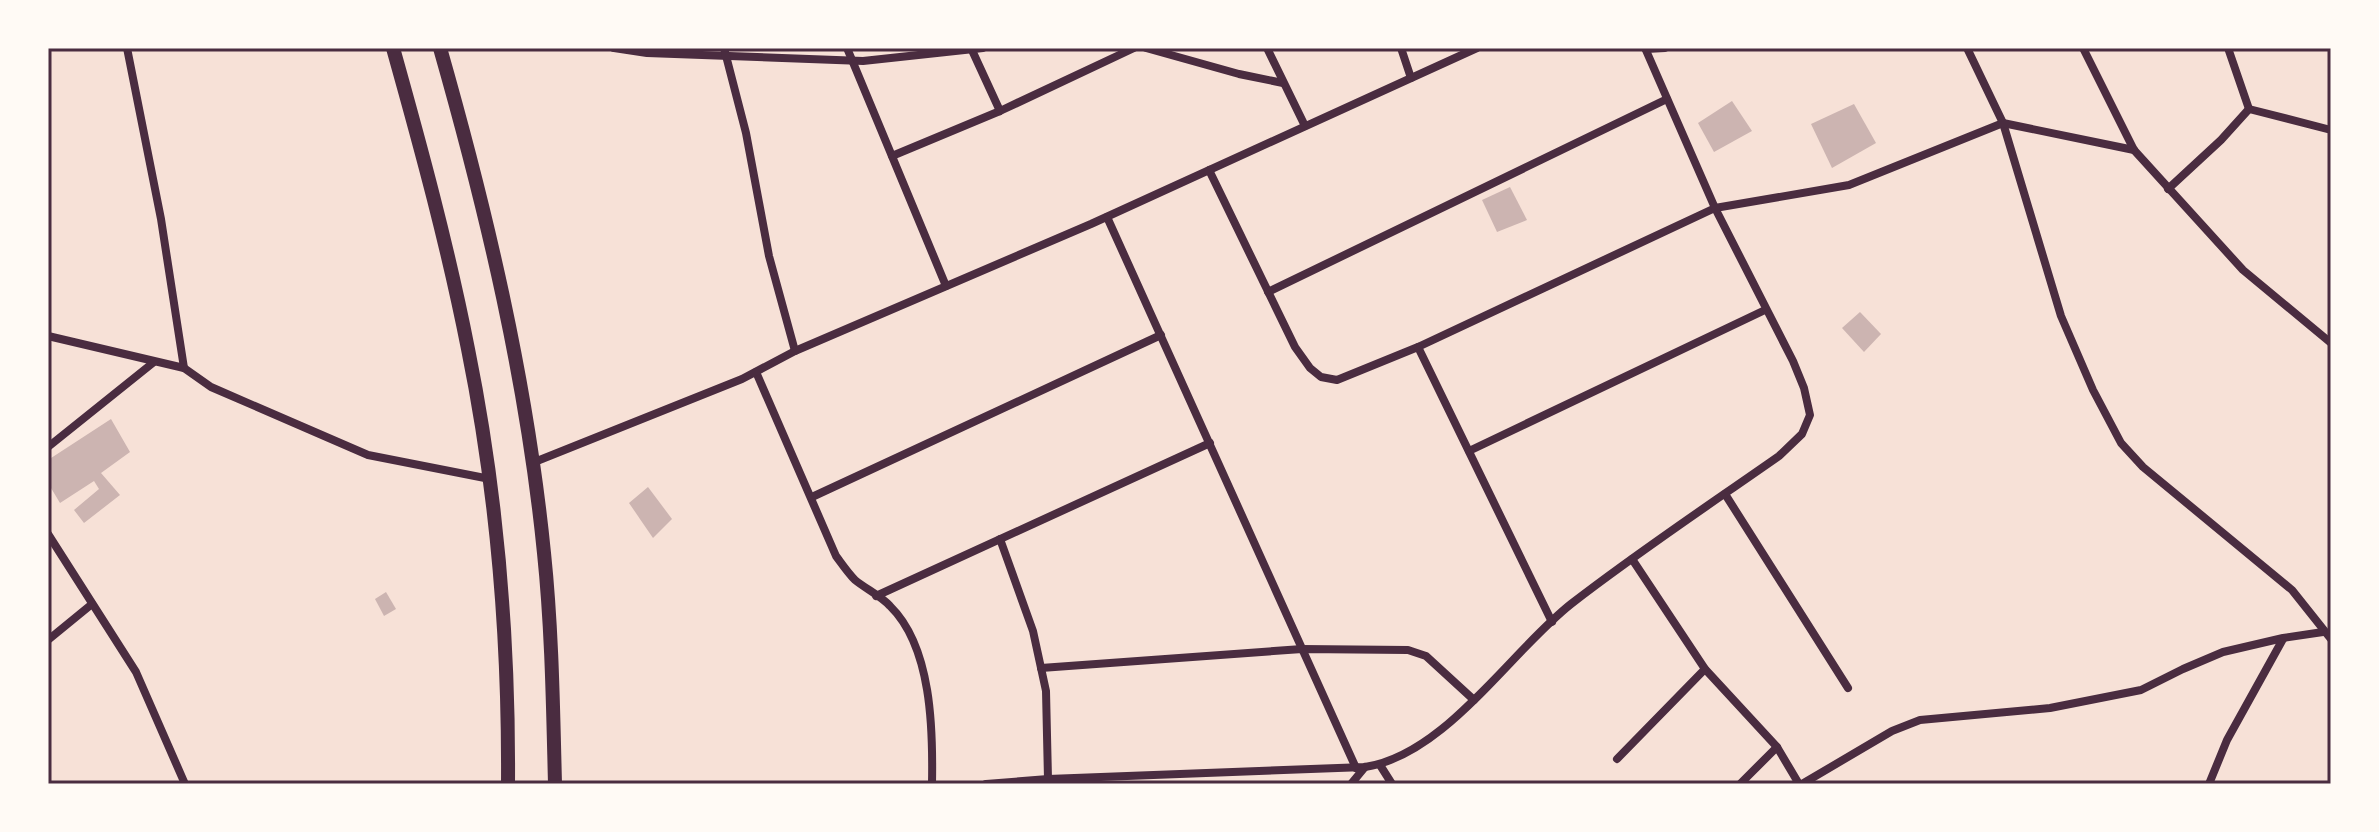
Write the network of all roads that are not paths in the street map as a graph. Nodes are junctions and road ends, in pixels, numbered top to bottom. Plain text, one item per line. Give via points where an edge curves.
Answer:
1 (127, 48) edge
2 (393, 48) edge
3 (440, 48) edge
4 (614, 48) edge
5 (847, 48) edge
6 (983, 48) edge
7 (1134, 48) edge
8 (1146, 48) edge
9 (1267, 48) edge
10 (1401, 48) edge
11 (1477, 48) edge
12 (1646, 48) edge
13 (1665, 48) edge
14 (1967, 48) edge
15 (2083, 48) edge
16 (2228, 48) edge
17 (971, 49) edge
18 (725, 52) edge
19 (852, 60) junction
20 (1411, 78) junction
21 (1283, 83) junction
22 (1667, 99) junction
23 (2249, 109) junction
24 (1000, 111) junction
25 (2003, 123) junction
26 (1305, 126) junction
27 (2331, 130) edge
28 (2134, 150) junction
29 (892, 156) junction
30 (1209, 170) junction
31 (2168, 189) junction
32 (1715, 208) junction
33 (1107, 217) junction
34 (946, 286) junction
35 (1268, 292) junction
36 (1765, 310) junction
37 (1161, 335) junction
38 (48, 336) edge
39 (2331, 343) edge
40 (1418, 347) junction
41 (795, 351) junction
42 (154, 362) junction
43 (184, 368) junction
44 (756, 372) junction
45 (1210, 443) junction
46 (48, 447) edge
47 (1469, 451) junction
48 (532, 463) junction
49 (490, 479) junction
50 (1725, 494) junction
51 (812, 497) junction
52 (48, 534) edge
53 (1000, 539) junction
54 (1632, 559) junction
55 (876, 596) junction
56 (92, 604) junction
57 (1552, 622) junction
58 (2323, 632) junction
59 (2283, 638) junction
60 (2331, 639) edge
61 (48, 640) edge
62 (1302, 649) junction
63 (1041, 668) junction
64 (1705, 669) junction
65 (1848, 688) dead end
66 (1474, 700) junction
67 (1777, 747) junction
68 (1617, 759) dead end
69 (1380, 765) junction
70 (1361, 768) junction
71 (1048, 779) junction
72 (1135, 780) edge
73 (557, 783) edge
74 (185, 784) edge
75 (508, 784) edge
76 (932, 784) edge
77 (986, 784) edge
78 (1351, 784) edge
79 (1392, 784) edge
80 (1740, 784) edge
81 (1800, 784) edge
82 (2209, 784) edge

1 - 43 street
2 - 49 main road via 439,216
3 - 48 main road via 472,161 517,361
4 - 18 street
5 - 19 street
6 - 17 street
7 - 24 street
8 - 21 street
9 - 21 street
10 - 20 street
11 - 20 street
12 - 13 street
12 - 22 street
14 - 25 street
15 - 28 street
16 - 23 street
17 - 19 street
17 - 24 street
18 - 19 street
18 - 41 street
19 - 29 street
20 - 26 street
21 - 26 street
22 - 32 street
22 - 35 street
23 - 27 street
23 - 31 street
24 - 29 street
25 - 28 street
25 - 32 street via 1849,185
25 - 58 street via 2061,316 2121,443 2292,590
26 - 30 street
28 - 31 street
29 - 34 street
30 - 33 street
30 - 35 street
31 - 39 street via 2243,270
32 - 36 street
32 - 40 street
33 - 34 street
33 - 37 street
34 - 41 street
35 - 40 street via 1295,347 1321,377 1337,380
36 - 47 street
36 - 50 street via 1793,361 1810,415 1802,434 1779,456
37 - 45 street
37 - 51 street
38 - 42 street
40 - 47 street
41 - 44 street
42 - 43 street
42 - 46 street
43 - 49 street via 211,387 368,455
44 - 48 street
44 - 51 street
45 - 53 street
45 - 62 street
47 - 57 street
48 - 73 main road via 544,554
49 - 75 main road via 505,621
50 - 54 street
50 - 65 street
51 - 55 street via 836,556
52 - 56 street
53 - 55 street
53 - 63 street
54 - 57 street
54 - 64 street
55 - 76 street via 906,628 919,660 930,697
56 - 61 street
56 - 74 street via 136,672
57 - 66 street
58 - 59 street
58 - 60 street
59 - 81 street via 2223,652 2141,690 2050,708 1920,720
59 - 82 street
62 - 63 street
62 - 66 street via 1408,650 1426,656
62 - 70 street
63 - 71 street
64 - 67 street
64 - 68 street
66 - 69 street via 1406,755
67 - 80 street
67 - 81 street
69 - 70 street
69 - 79 street
70 - 72 street
70 - 78 street
71 - 72 street
71 - 77 street

